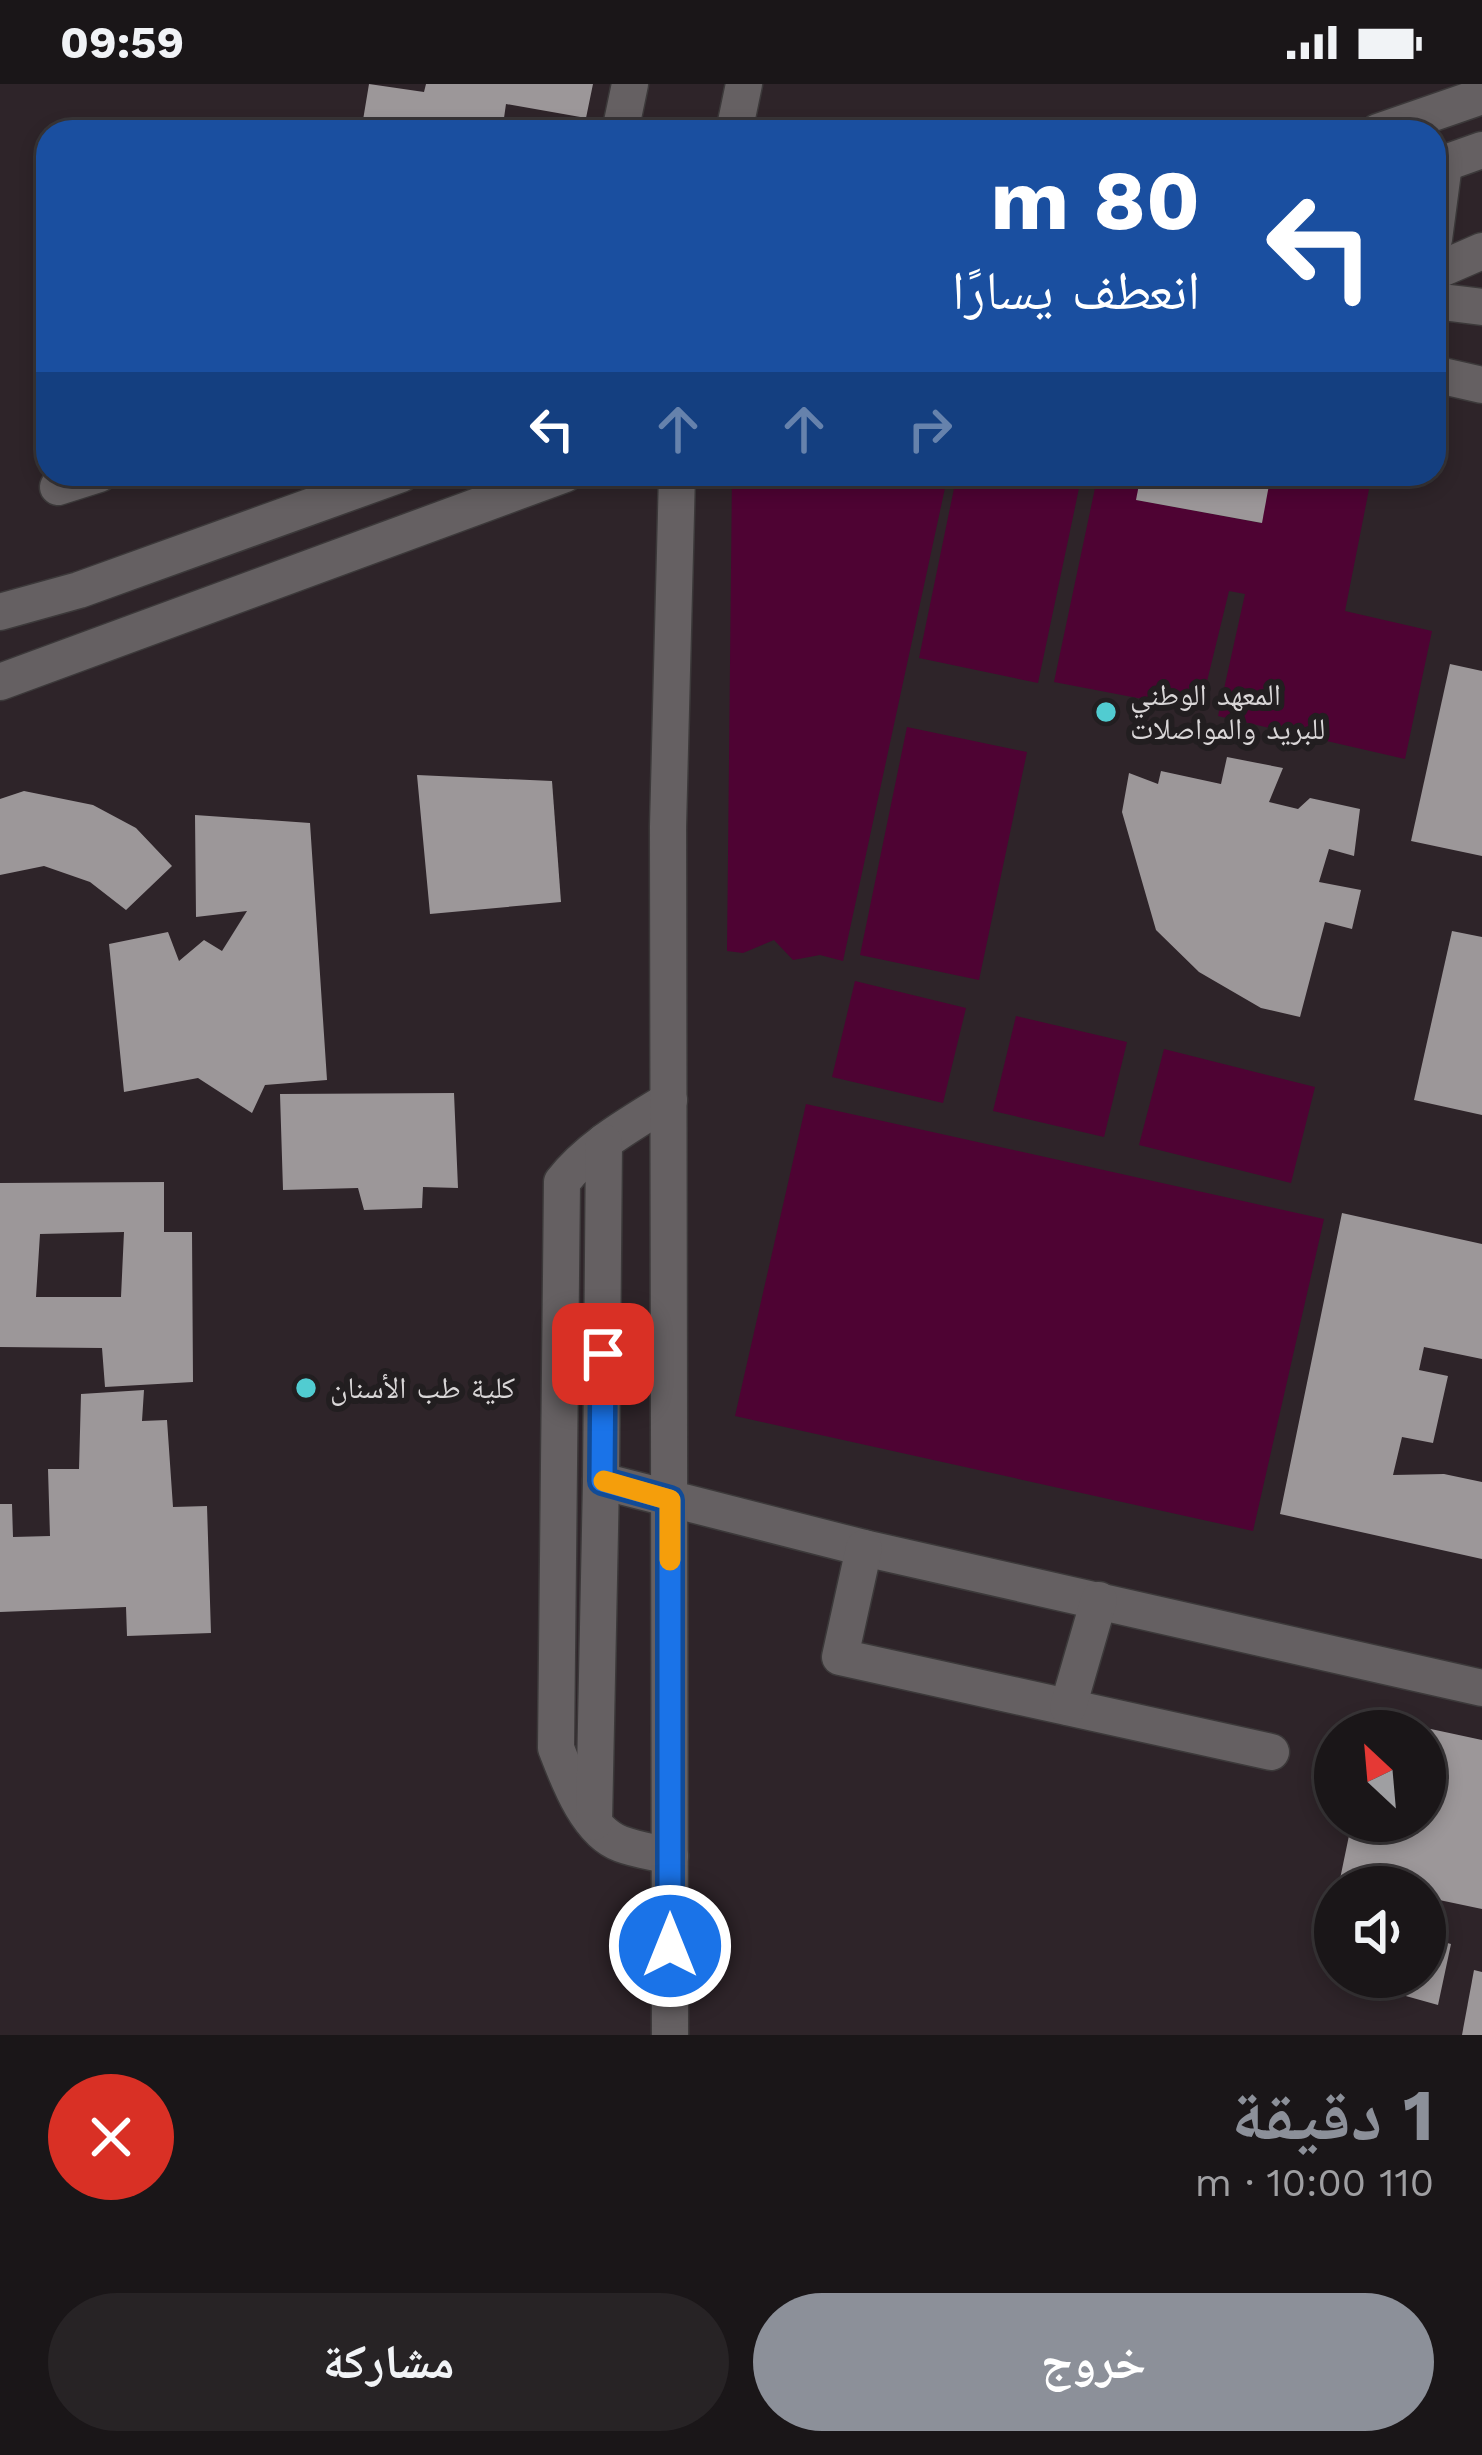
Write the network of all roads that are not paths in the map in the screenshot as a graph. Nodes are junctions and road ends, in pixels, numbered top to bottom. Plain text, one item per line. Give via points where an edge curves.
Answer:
1 (629, 84) edge
2 (744, 84) edge
3 (1442, 84) edge
4 (1482, 96) edge
5 (1414, 119) joint
6 (622, 120) edge
7 (736, 120) edge
8 (1482, 150) edge
9 (1446, 163) edge
10 (1482, 251) edge
11 (1446, 267) edge
12 (1446, 302) edge
13 (1482, 307) edge
14 (1446, 377) edge
15 (1482, 385) edge
16 (61, 486) edge
17 (368, 486) edge
18 (533, 486) edge
19 (677, 486) edge
20 (58, 487) dead end
21 (0, 612) edge
22 (0, 682) edge
23 (668, 1100) junction
24 (604, 1142) junction
25 (602, 1481) junction
26 (670, 1500) junction
27 (864, 1548) junction
28 (1099, 1600) junction
29 (1482, 1688) edge
30 (1067, 1707) junction
31 (1271, 1752) dead end
32 (594, 1822) junction
33 (670, 1856) junction
34 (670, 2035) edge

1 - 6 street
2 - 7 street
3 - 5 street
4 - 5 street
8 - 9 street
10 - 11 street
12 - 13 street
14 - 15 street
16 - 20 street
17 - 21 street
18 - 22 street
19 - 23 street
23 - 24 street
23 - 26 street
24 - 25 street
24 - 32 street via 562,1181 556,1748
25 - 26 street
25 - 32 street
26 - 27 street
26 - 33 street
27 - 28 street
27 - 30 street via 840,1657
28 - 29 street
28 - 30 street
30 - 31 street
32 - 33 street via 616,1843
33 - 34 street

